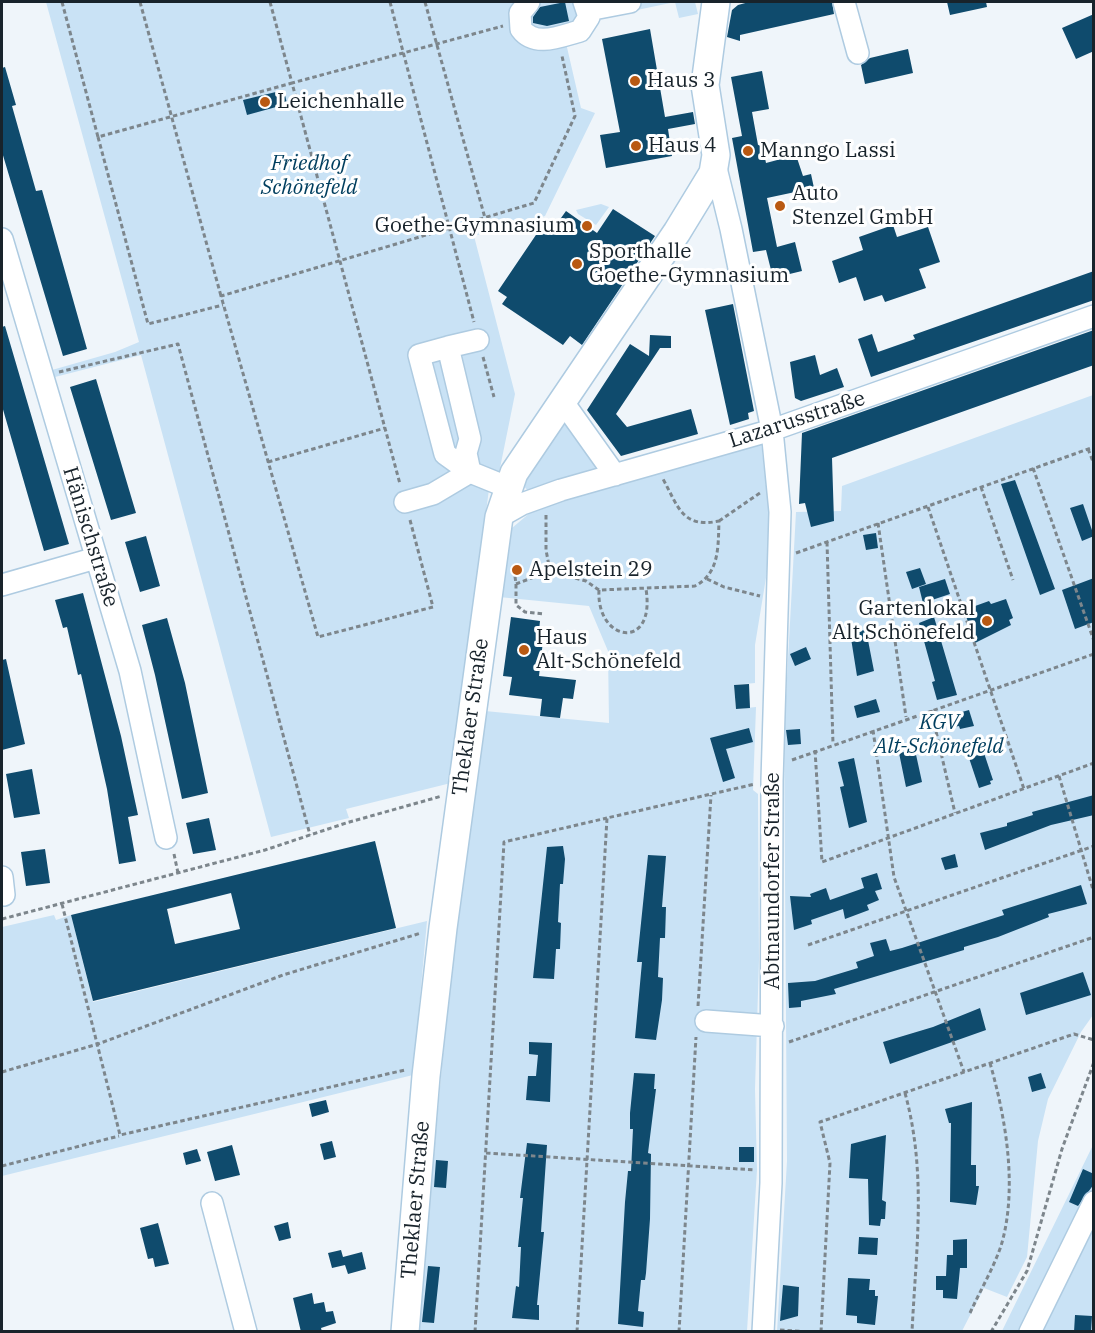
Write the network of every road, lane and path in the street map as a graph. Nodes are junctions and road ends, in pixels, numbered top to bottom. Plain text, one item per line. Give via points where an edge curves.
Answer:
1 (62, 2) edge
2 (140, 2) edge
3 (270, 2) edge
4 (390, 2) edge
5 (425, 2) edge
6 (529, 2) edge
7 (630, 2) edge
8 (716, 2) edge
9 (844, 2) edge
10 (586, 6) edge
11 (519, 22) junction
12 (557, 37) junction
13 (437, 44) junction
14 (404, 53) junction
15 (858, 53) dead end
16 (292, 83) junction
17 (171, 116) junction
18 (98, 137) junction
19 (715, 164) junction
20 (485, 218) junction
21 (449, 228) junction
22 (2, 238) edge
23 (338, 260) junction
24 (221, 296) junction
25 (223, 304) junction
26 (1094, 316) edge
27 (478, 340) junction
28 (448, 347) junction
29 (43, 377) junction
30 (494, 397) dead end
31 (563, 402) junction
32 (385, 428) junction
33 (772, 430) junction
34 (1094, 447) edge
35 (1088, 449) junction
36 (268, 462) junction
37 (655, 464) junction
38 (1094, 464) edge
39 (1033, 468) junction
40 (471, 472) junction
41 (615, 475) junction
42 (778, 480) junction
43 (507, 487) junction
44 (981, 487) junction
45 (546, 496) junction
46 (405, 502) junction
47 (927, 506) junction
48 (499, 517) junction
49 (719, 521) junction
50 (879, 523) junction
51 (827, 542) junction
52 (795, 553) dead end
53 (96, 558) junction
54 (513, 559) dead end
55 (550, 571) junction
56 (707, 579) junction
57 (1013, 580) dead end
58 (516, 584) junction
59 (2, 585) edge
60 (646, 589) junction
61 (599, 590) junction
62 (778, 600) junction
63 (544, 614) dead end
64 (1094, 641) edge
65 (1094, 654) edge
66 (991, 689) junction
67 (931, 710) junction
68 (906, 718) junction
69 (873, 730) junction
70 (833, 744) junction
71 (815, 750) junction
72 (785, 762) dead end
73 (1094, 764) edge
74 (1059, 776) junction
75 (753, 784) dead end
76 (1024, 789) junction
77 (462, 790) junction
78 (711, 795) junction
79 (956, 814) junction
80 (607, 818) junction
81 (310, 835) junction
82 (165, 838) dead end
83 (888, 838) junction
84 (1094, 846) edge
85 (1080, 851) junction
86 (1094, 893) edge
87 (62, 904) junction
88 (906, 912) junction
89 (2, 919) edge
90 (443, 928) junction
91 (1094, 937) edge
92 (808, 945) dead end
93 (935, 991) junction
94 (700, 1021) junction
95 (773, 1026) junction
96 (1094, 1040) edge
97 (786, 1043) dead end
98 (98, 1044) junction
99 (1094, 1062) edge
100 (990, 1063) junction
101 (2, 1072) edge
102 (964, 1072) junction
103 (426, 1076) junction
104 (905, 1093) junction
105 (120, 1136) junction
106 (485, 1153) junction
107 (586, 1159) junction
108 (688, 1165) junction
109 (2, 1166) edge
110 (758, 1170) dead end
111 (1094, 1202) edge
112 (212, 1203) dead end
113 (970, 1313) dead end
114 (770, 1331) edge
115 (246, 1332) edge
116 (405, 1332) edge
117 (475, 1332) edge
118 (577, 1332) edge
119 (679, 1332) edge
120 (812, 1332) edge
121 (821, 1332) edge
122 (912, 1332) edge
123 (991, 1332) edge
124 (1030, 1332) edge

1 - 18 path
2 - 17 path
3 - 16 path
4 - 14 path
5 - 13 path
6 - 11 street via 520,13
7 - 10 street
8 - 19 main road via 705,85
9 - 15 street
10 - 12 street via 588,23 580,31
11 - 12 street via 533,39
11 - 13 path
12 - 20 path via 576,116 534,203
13 - 14 path
13 - 20 path
14 - 16 path
14 - 21 path
16 - 17 path
16 - 23 path
17 - 18 path
17 - 24 path
18 - 25 path via 148,324
19 - 31 main road, Theklaer Straße via 687,216
19 - 33 street, Abtnaundorfer Straße
20 - 21 path
21 - 23 path
21 - 27 path
22 - 29 street, Hänischstraße
23 - 24 path
23 - 32 path
24 - 25 path
25 - 36 path
26 - 33 street, Lazarusstraße
27 - 28 street
27 - 30 path
28 - 40 street via 470,439 466,453
28 - 40 street via 419,355 445,454
29 - 53 street, Hänischstraße
29 - 81 path via 178,344
31 - 41 street
31 - 43 main road, Theklaer Straße
32 - 36 path
32 - 46 path
33 - 37 street, Lazarusstraße
33 - 42 street, Abtnaundorfer Straße
34 - 35 path
35 - 38 path
35 - 39 path
36 - 46 path via 318,637 433,607
37 - 41 street, Lazarusstraße
37 - 49 path via 689,520 705,524
39 - 44 path
39 - 64 path
40 - 43 street
40 - 46 street via 433,494
41 - 45 street, Lazarusstraße
42 - 49 path
42 - 62 street, Abtnaundorfer Straße
43 - 48 main road, Theklaer Straße
44 - 47 path
44 - 57 path
45 - 48 street, Lazarusstraße
45 - 55 path
47 - 50 path
47 - 66 path
48 - 77 main road, Theklaer Straße
49 - 56 path via 718,557
50 - 51 path
50 - 68 path
51 - 52 path
51 - 70 path
53 - 59 street
53 - 82 street, Hänischstraße via 130,671
54 - 58 path
55 - 58 path
55 - 61 path via 586,581
56 - 60 path via 695,586
56 - 62 path
58 - 63 path via 516,605 525,612
60 - 61 path
60 - 61 path via 648,605 643,623 622,633 613,629 602,613
62 - 95 street, Abtnaundorfer Straße via 772,781
65 - 66 path
66 - 67 path
66 - 76 path
67 - 68 path
67 - 79 path
68 - 69 path
69 - 70 path
69 - 83 path
70 - 71 path
71 - 72 path
71 - 83 path via 822,862
73 - 74 path
74 - 76 path
74 - 85 path
75 - 78 path
76 - 79 path
77 - 81 path
77 - 90 main road, Theklaer Straße
78 - 80 path
78 - 94 path
79 - 83 path
80 - 106 path via 504,842
80 - 107 path
81 - 87 path
83 - 88 path via 894,877
84 - 85 path
85 - 86 path
85 - 88 path
87 - 89 path
87 - 98 path
88 - 92 path
88 - 93 path
90 - 98 path via 283,975
90 - 103 main road, Theklaer Straße
91 - 93 path
93 - 97 path
93 - 102 path
94 - 95 street
94 - 108 path
95 - 114 street, Abtnaundorfer Straße
96 - 100 path via 1074,1034
98 - 101 path
98 - 105 path
99 - 123 path via 1062,1149 1027,1271
100 - 102 path
100 - 113 path via 1002,1106 1010,1185 1001,1245
102 - 104 path
103 - 105 path via 403,1070
103 - 116 main road, Theklaer Straße
104 - 121 path via 820,1122 830,1163
104 - 122 path via 920,1172
105 - 109 path
106 - 107 path
106 - 117 path
107 - 108 path
107 - 118 path
108 - 110 path
108 - 119 path
111 - 124 street
112 - 115 street
114 - 120 path

